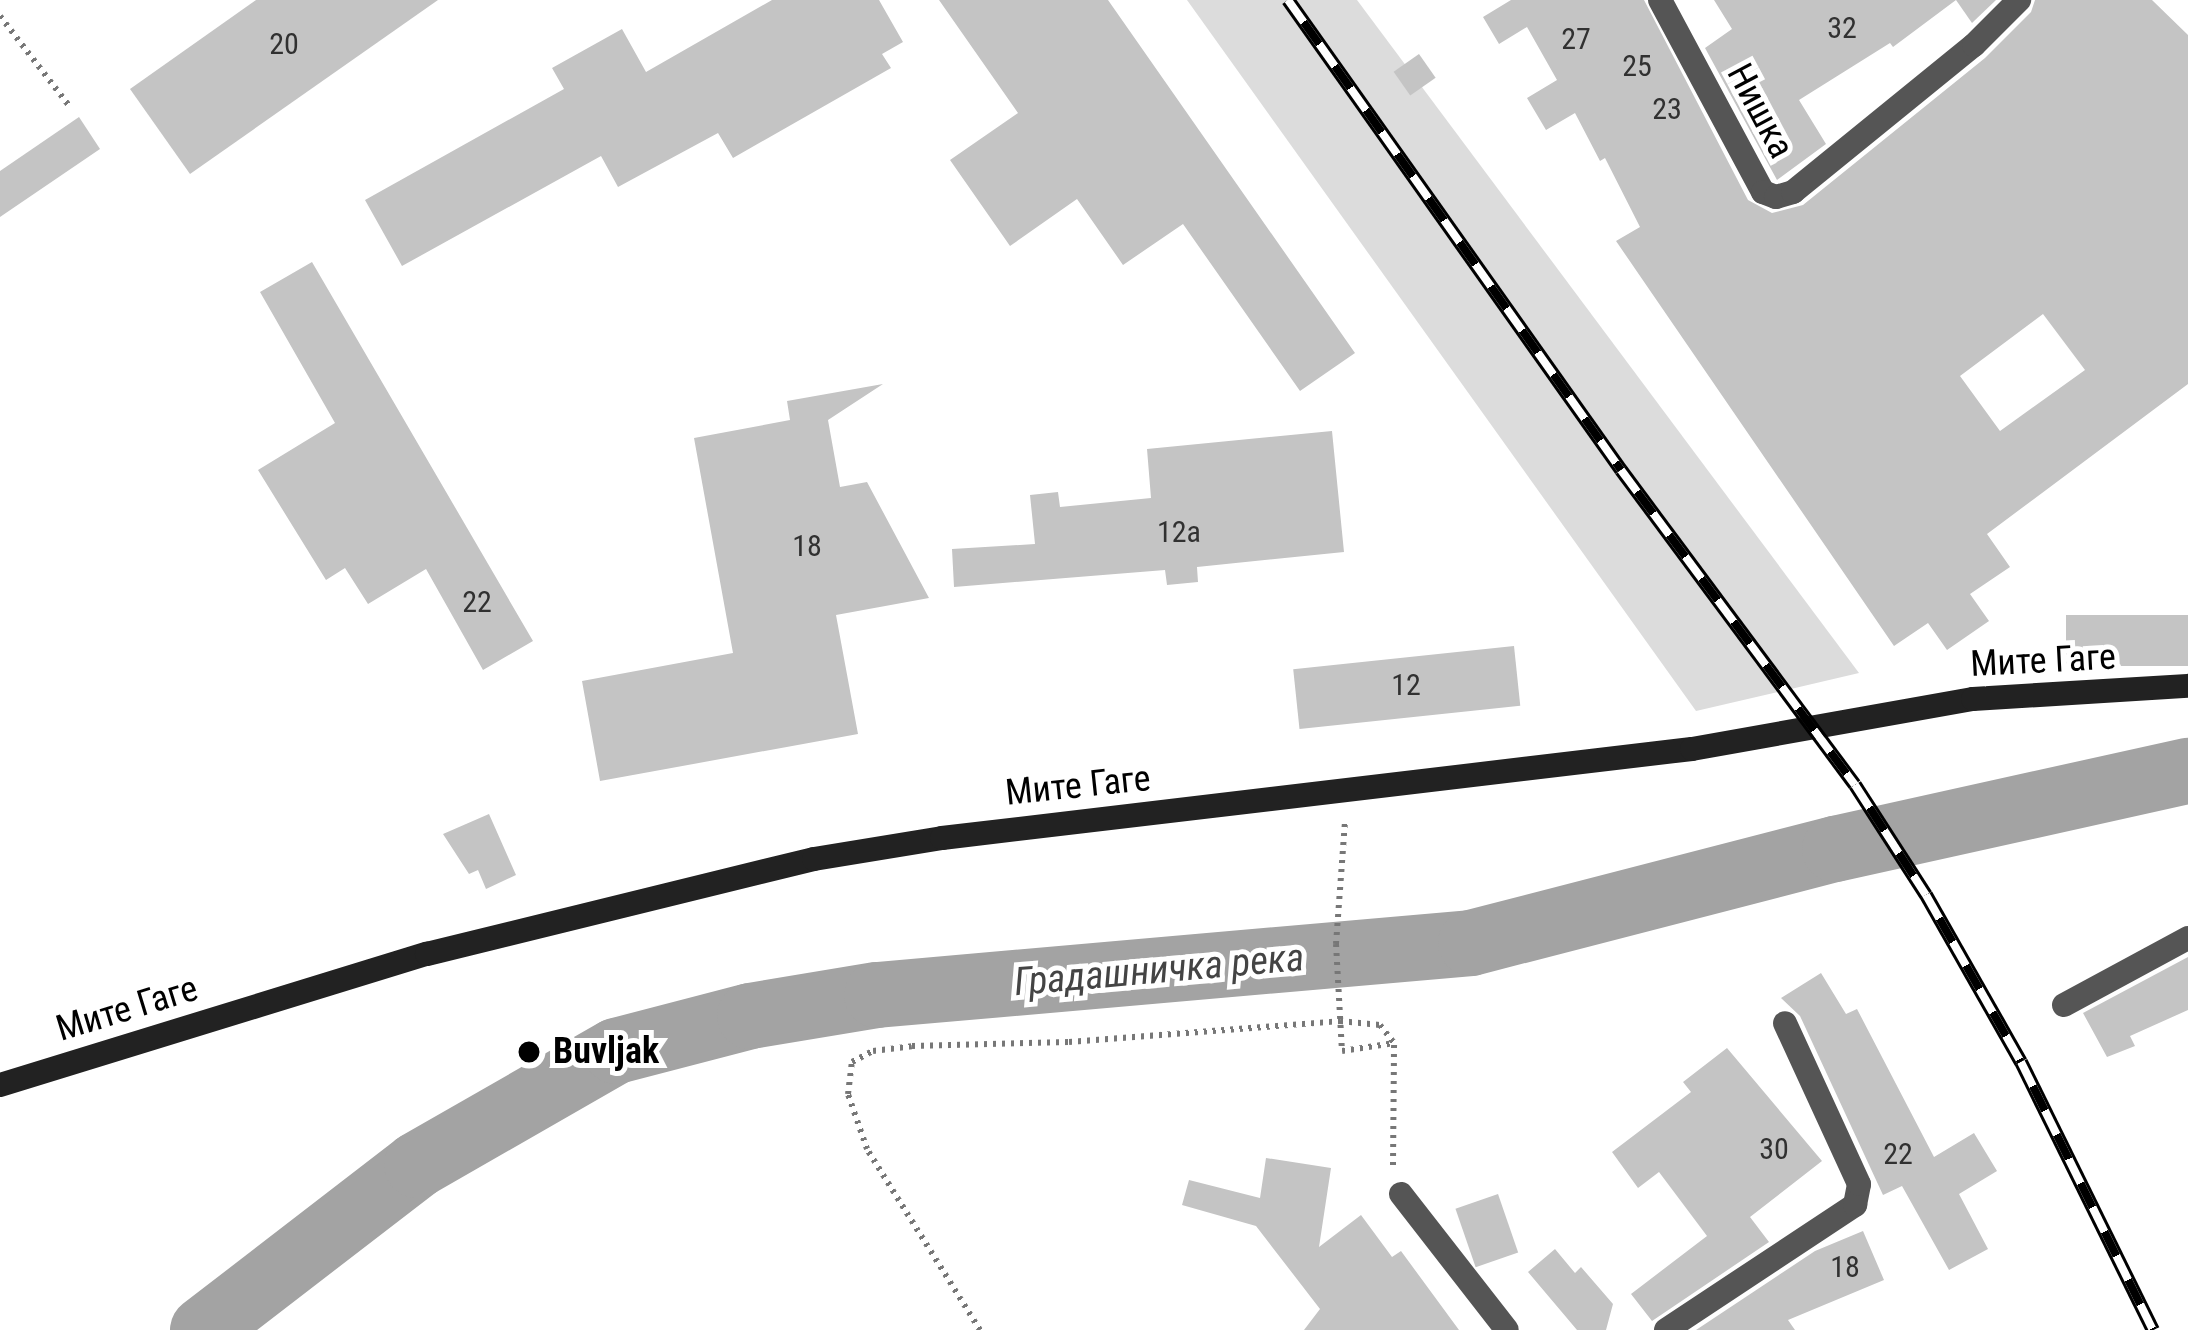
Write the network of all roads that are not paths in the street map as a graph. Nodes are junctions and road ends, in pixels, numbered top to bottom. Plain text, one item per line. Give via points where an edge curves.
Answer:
1 (1660, 0) edge
2 (2019, 0) edge
3 (2188, 686) edge
4 (2188, 938) edge
5 (2064, 1005) dead end
6 (1785, 1023) dead end
7 (0, 1085) edge
8 (1401, 1194) road end
9 (1507, 1330) edge
10 (1666, 1330) edge

1 - 2 street, Нишка via 1763,192 1776,197 1793,192
3 - 7 main road, Мите Гаге via 1973,699 1692,748 942,838 723,878 427,954
4 - 5 street
6 - 10 street via 1859,1184 1855,1205
8 - 9 street

